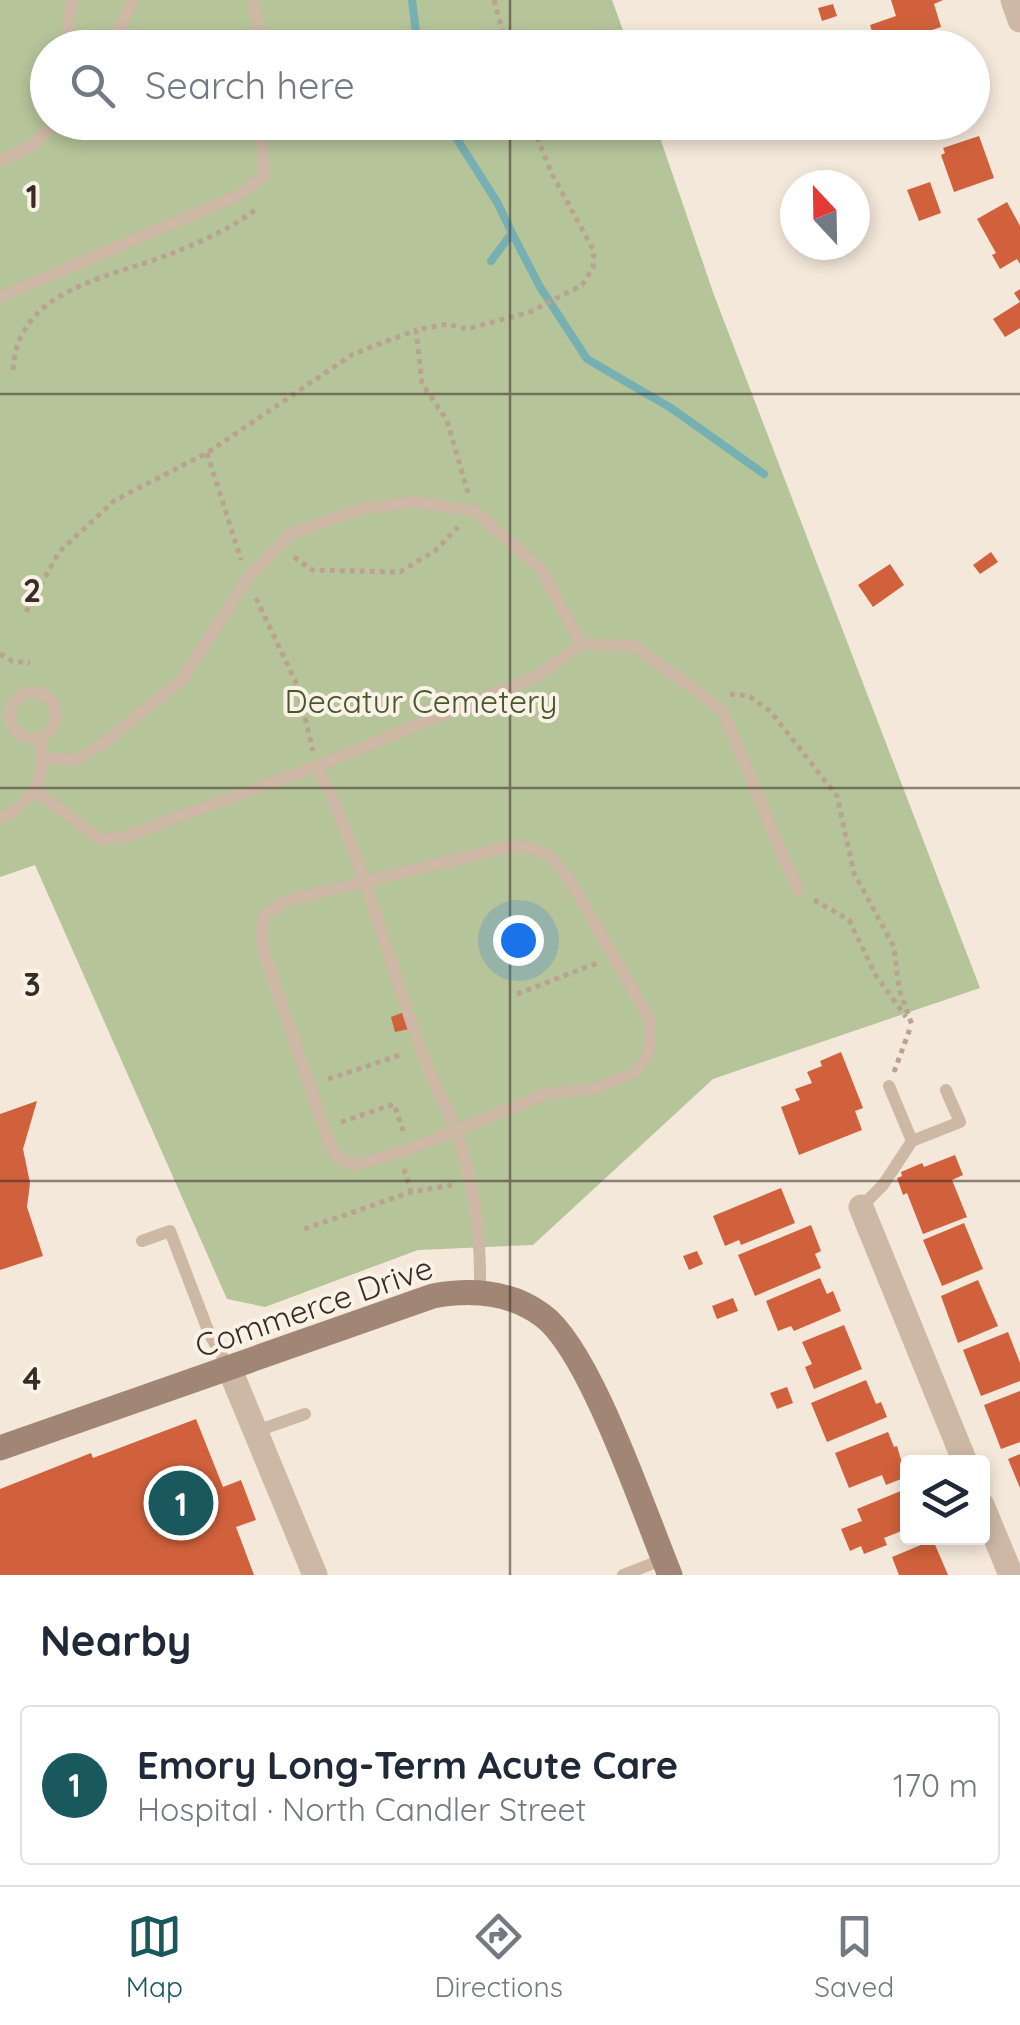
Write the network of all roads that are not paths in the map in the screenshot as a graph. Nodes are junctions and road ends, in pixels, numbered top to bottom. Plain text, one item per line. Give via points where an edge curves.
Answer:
1 (72, 0) edge
2 (134, 0) edge
3 (253, 0) edge
4 (1013, 0) edge
5 (1020, 20) edge
6 (68, 30) edge
7 (120, 30) edge
8 (259, 30) edge
9 (38, 140) edge
10 (261, 140) edge
11 (0, 161) edge
12 (0, 297) edge
13 (581, 644) junction
14 (39, 737) dead end
15 (45, 758) junction
16 (317, 766) junction
17 (36, 792) junction
18 (0, 820) edge
19 (366, 881) junction
20 (798, 891) road end
21 (889, 1086) road end
22 (946, 1090) dead end
23 (456, 1131) junction
24 (912, 1141) junction
25 (861, 1207) joint
26 (142, 1242) dead end
27 (480, 1292) junction
28 (230, 1370) junction
29 (304, 1414) dead end
30 (257, 1431) junction
31 (0, 1448) edge
32 (962, 1455) edge
33 (990, 1524) edge
34 (667, 1567) edge
35 (315, 1575) edge
36 (622, 1575) edge
37 (1011, 1575) edge

1 - 6 lane
2 - 7 lane
3 - 8 lane
4 - 5 street
9 - 11 lane
10 - 12 lane via 264,176 239,195
13 - 15 lane via 541,569 474,511 414,502 361,509 292,533 247,578 182,680 102,744 76,760
13 - 16 lane via 536,676
13 - 20 lane via 635,646 722,710
14 - 15 lane
15 - 17 lane
16 - 17 lane via 102,840
16 - 19 lane
17 - 18 lane
19 - 23 lane via 420,1048
19 - 23 lane via 285,901 261,925 264,952 324,1128 338,1158 354,1164
19 - 23 lane via 512,846 549,856 568,877 649,1018 650,1049 634,1072 593,1089 546,1094
21 - 24 lane
22 - 24 lane via 960,1122
23 - 27 lane via 480,1225
24 - 25 lane
25 - 32 street
26 - 28 lane via 170,1232
27 - 28 main road, Commerce Drive via 432,1296
27 - 34 main road, Commerce Drive via 541,1314 571,1348
28 - 30 street
28 - 31 main road, Commerce Drive
29 - 30 lane
30 - 35 street
33 - 37 street
34 - 36 lane

